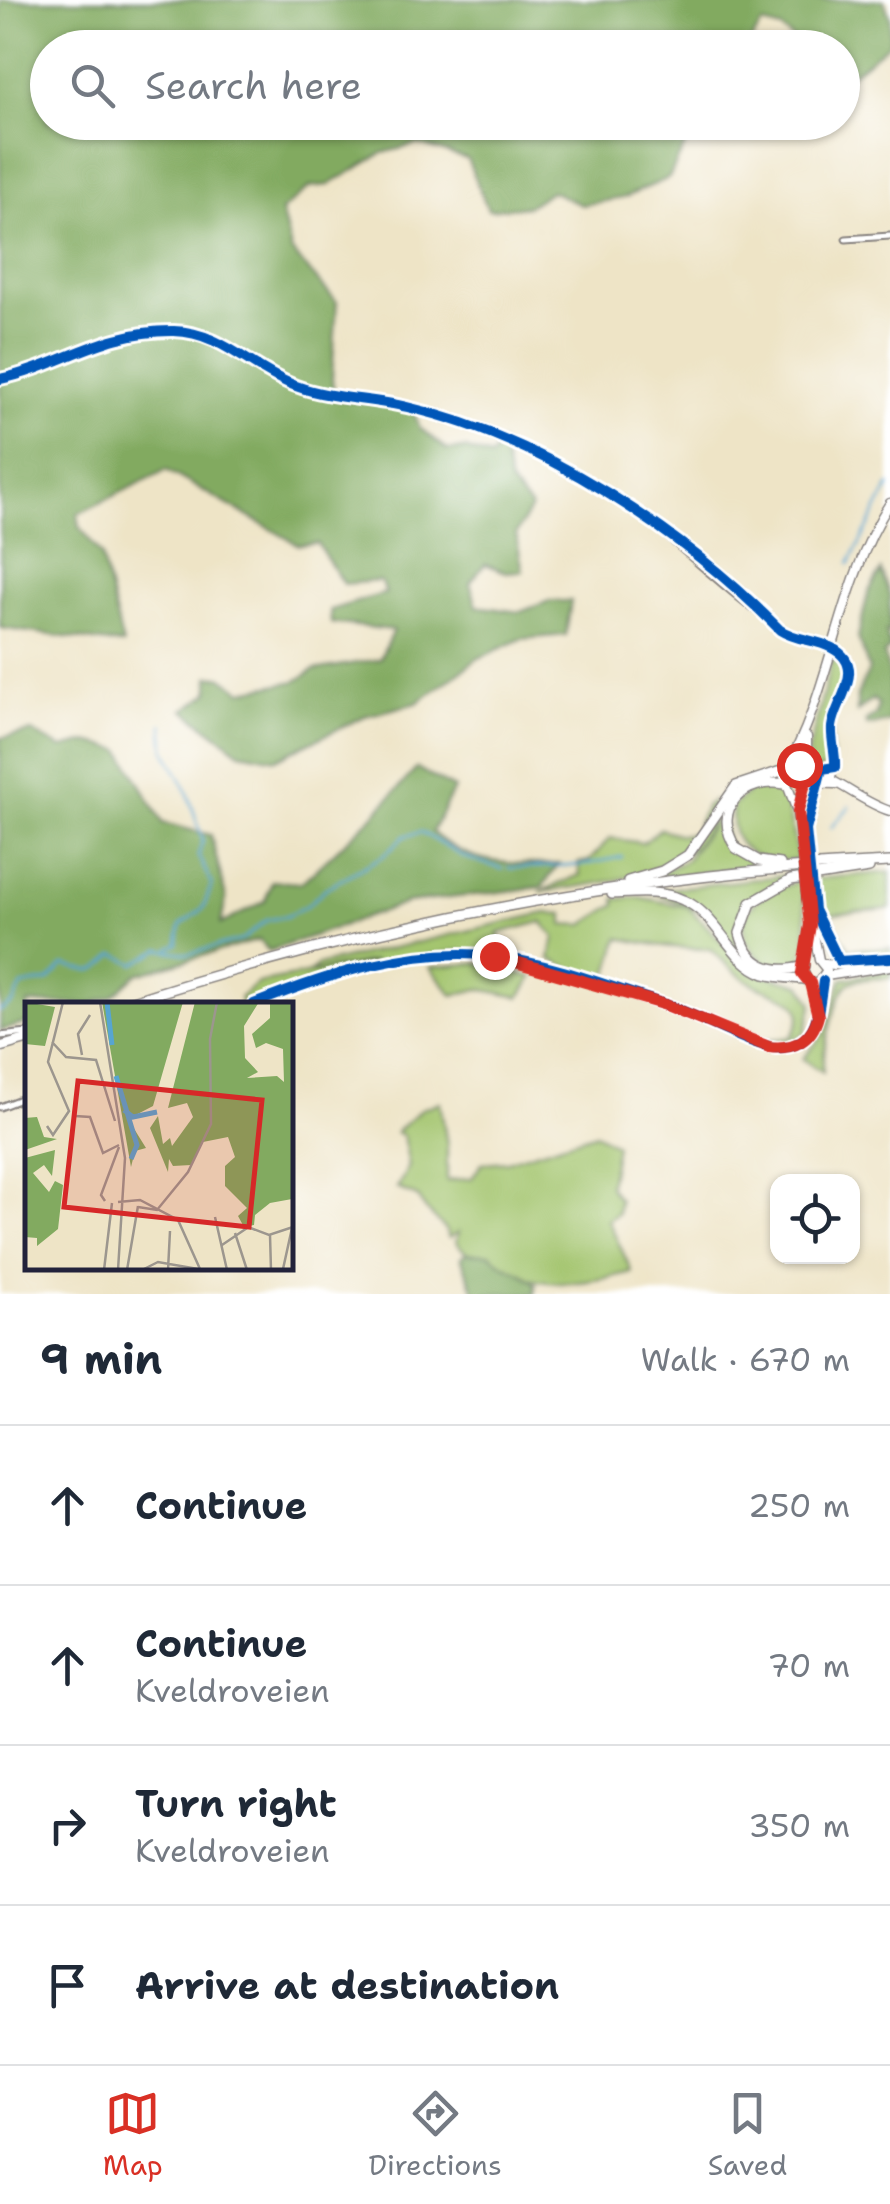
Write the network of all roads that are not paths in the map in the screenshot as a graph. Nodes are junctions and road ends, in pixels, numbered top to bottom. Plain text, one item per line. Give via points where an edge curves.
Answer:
1 (890, 236) edge
2 (846, 239) dead end
3 (0, 379) edge
4 (890, 503) edge
5 (807, 732) junction
6 (786, 768) junction
7 (805, 770) junction
8 (832, 782) junction
9 (804, 785) junction
10 (788, 786) junction
11 (798, 811) junction
12 (890, 811) edge
13 (823, 865) junction
14 (886, 865) edge
15 (586, 892) junction
16 (604, 894) junction
17 (810, 925) junction
18 (822, 962) junction
19 (805, 964) junction
20 (890, 966) edge
21 (857, 968) junction
22 (825, 979) junction
23 (808, 981) junction
24 (130, 1002) edge
25 (144, 1002) edge
26 (259, 1002) edge
27 (818, 1016) junction
28 (25, 1036) edge
29 (0, 1042) edge
30 (25, 1097) edge
31 (0, 1108) edge

1 - 2 street
3 - 8 street, bridge via 112,338 204,334 272,376 328,394 408,407 554,461 661,530 780,630 833,648 846,662 849,682 832,732
4 - 5 main road via 849,589
5 - 6 main road
5 - 7 main road
6 - 7 main road
6 - 10 main road
6 - 15 highway via 736,786 677,864
7 - 8 main road
7 - 9 main road
8 - 9 main road
8 - 12 main road
9 - 10 main road
9 - 11 main road
10 - 11 main road
10 - 13 highway via 754,784 739,792 728,809 730,840 759,861
11 - 17 main road, bridge
13 - 14 highway
13 - 15 highway
14 - 16 highway
14 - 19 highway via 791,880 751,903 740,933 748,955 773,970
15 - 24 highway via 326,944
16 - 23 highway via 682,899 705,914 754,968
16 - 25 highway via 376,936
17 - 18 main road
17 - 19 main road
18 - 19 main road
18 - 21 main road
18 - 22 main road
19 - 23 main road
20 - 21 main road
21 - 22 main road
22 - 23 main road
22 - 27 street
23 - 27 street
26 - 27 street via 333,975 469,954 522,962 666,1005 769,1047 803,1041
28 - 29 highway
30 - 31 street

